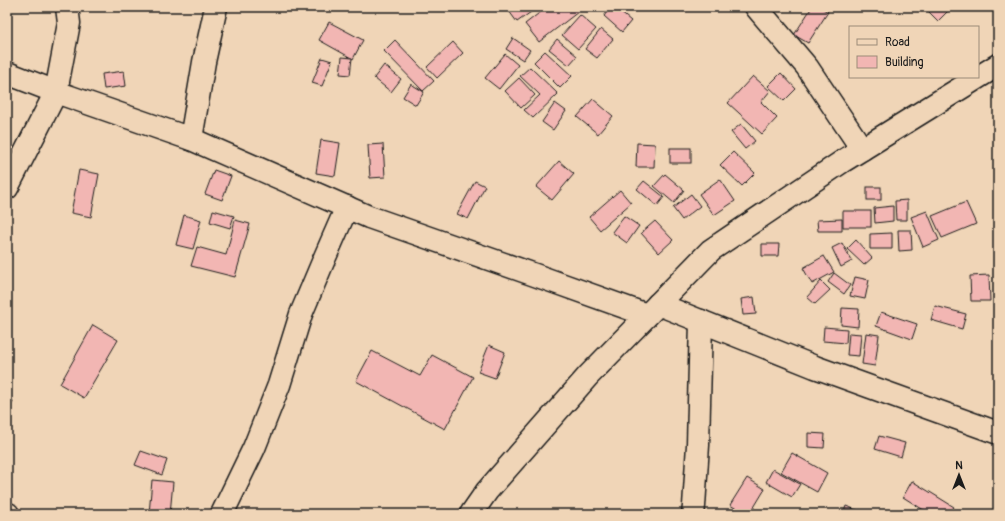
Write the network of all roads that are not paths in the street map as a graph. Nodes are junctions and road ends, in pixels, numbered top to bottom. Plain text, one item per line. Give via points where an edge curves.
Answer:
1 (68, 7) edge
2 (216, 7) edge
3 (756, 7) edge
4 (998, 65) edge
5 (7, 73) edge
6 (979, 77) edge
7 (977, 78) edge
8 (56, 92) junction
9 (192, 139) junction
10 (862, 149) junction
11 (7, 188) edge
12 (347, 208) junction
13 (653, 310) junction
14 (701, 321) junction
15 (998, 433) edge
16 (222, 514) edge
17 (471, 514) edge
18 (693, 514) edge

1 - 8 street via 69,23
2 - 9 street
3 - 10 street via 807,67
4 - 6 street
5 - 8 street
7 - 10 street
8 - 9 street
8 - 11 street
9 - 12 street
10 - 13 street via 711,250
12 - 13 street via 369,218 528,272
12 - 16 street via 301,314 279,385 254,448
13 - 14 street
13 - 17 street via 588,376 487,491
14 - 15 street via 815,367
14 - 18 street via 698,445

